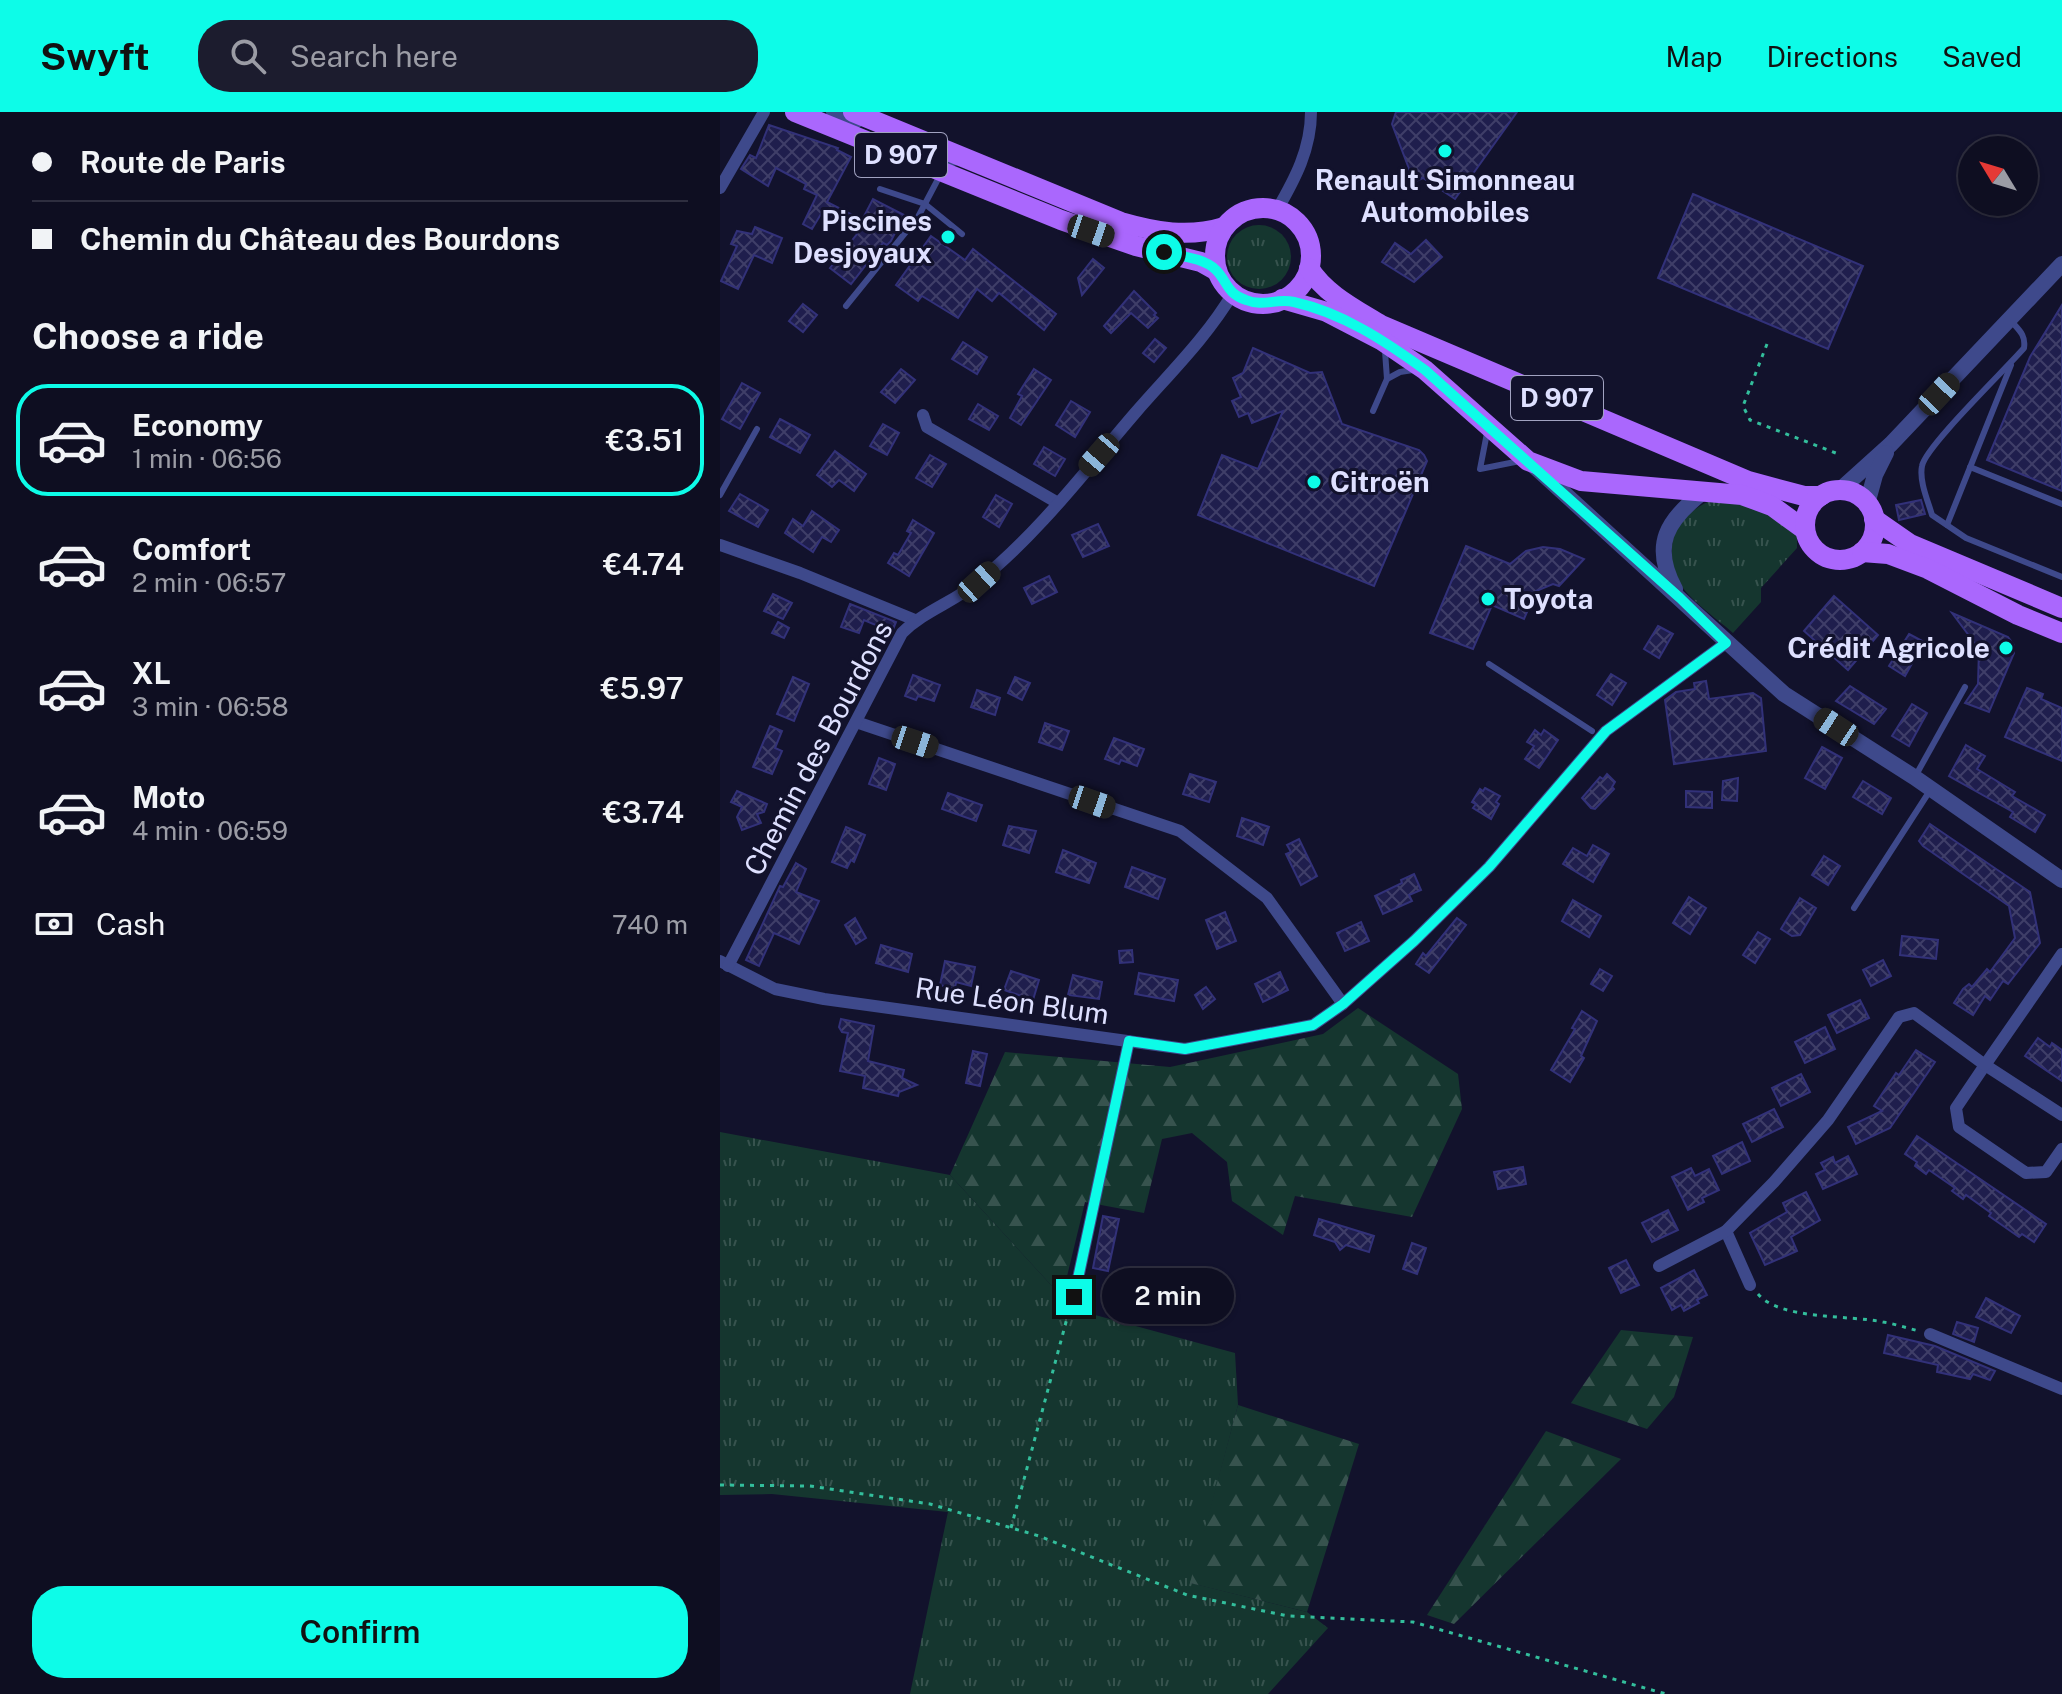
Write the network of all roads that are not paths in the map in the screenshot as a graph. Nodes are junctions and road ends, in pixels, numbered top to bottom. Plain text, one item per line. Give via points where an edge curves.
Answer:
1 (764, 112) edge
2 (795, 112) edge
3 (832, 112) edge
4 (853, 112) edge
5 (1311, 112) edge
6 (903, 132) junction
7 (941, 171) junction
8 (720, 188) edge
9 (880, 189) dead end
10 (925, 204) junction
11 (1085, 208) junction
12 (1277, 210) junction
13 (1224, 227) junction
14 (962, 234) dead end
15 (2062, 264) edge
16 (1309, 268) junction
17 (1217, 271) junction
18 (1233, 293) junction
19 (1282, 299) junction
20 (846, 306) dead end
21 (2009, 320) junction
22 (1381, 340) junction
23 (2012, 362) junction
24 (1425, 370) junction
25 (1387, 379) junction
26 (1373, 411) dead end
27 (923, 415) dead end
28 (1487, 426) junction
29 (757, 429) dead end
30 (1891, 444) junction
31 (1528, 461) junction
32 (1970, 467) junction
33 (1703, 492) junction
34 (1830, 493) junction
35 (720, 495) edge
36 (1058, 503) junction
37 (2062, 504) edge
38 (1871, 512) junction
39 (1947, 525) junction
40 (1805, 530) junction
41 (720, 545) edge
42 (1862, 552) junction
43 (2062, 577) edge
44 (1680, 598) junction
45 (2062, 608) edge
46 (915, 620) junction
47 (2062, 633) edge
48 (1726, 643) junction
49 (1489, 664) dead end
50 (1965, 687) dead end
51 (856, 722) junction
52 (1592, 731) dead end
53 (1914, 777) junction
54 (1931, 789) junction
55 (2062, 880) edge
56 (1854, 908) dead end
57 (2062, 954) edge
58 (724, 964) edge
59 (1343, 1004) junction
60 (1129, 1041) junction
61 (1985, 1065) junction
62 (2062, 1115) edge
63 (2062, 1149) edge
64 (1726, 1231) junction
65 (1659, 1266) dead end
66 (1750, 1285) road end
67 (1074, 1297) road end
68 (1930, 1334) road end
69 (2062, 1389) edge

1 - 8 street
2 - 7 main road, D 907
3 - 6 street via 879,131
4 - 6 main road, D 907
5 - 12 street via 1302,162
6 - 11 main road, D 907
7 - 10 lane
7 - 11 lane via 957,162
7 - 17 main road, D 907 via 1075,225
9 - 10 lane
10 - 14 lane
10 - 20 lane
11 - 13 main road, D 907 via 1166,233 1205,233
12 - 13 main road via 1248,210
12 - 16 main road via 1301,226 1311,253
13 - 17 main road via 1217,241
15 - 21 street
16 - 19 main road via 1294,292
16 - 34 main road, D 907 via 1328,290 1381,325 1748,481 1804,496
17 - 18 main road
18 - 19 main road via 1257,303
18 - 36 street, Chemin des Bourdons
19 - 22 main road, D 907 via 1327,312
21 - 23 lane via 2025,340
21 - 30 street
22 - 24 main road, D 907
22 - 25 lane
23 - 32 lane
23 - 39 lane via 1923,461 1932,515
24 - 25 lane
24 - 28 main road, D 907
25 - 26 lane
27 - 36 street via 927,427
28 - 31 main road, D 907
28 - 31 lane via 1480,469
29 - 35 lane
30 - 34 street
30 - 38 street via 1875,475
31 - 33 main road, D 907 via 1581,481
31 - 44 street
32 - 37 lane
32 - 39 lane
33 - 40 main road, D 907 via 1742,495 1772,506
33 - 44 street via 1677,513 1662,551
34 - 38 main road via 1850,492
34 - 40 main road via 1808,510
36 - 46 street, Chemin des Bourdons via 979,582
38 - 42 main road via 1872,537
38 - 45 main road via 1910,544
39 - 43 lane via 1966,538
40 - 42 main road via 1810,544 1828,558 1840,560
41 - 46 street
42 - 47 main road via 1888,554 1928,569
44 - 48 street
46 - 51 street, Chemin des Bourdons via 902,633
48 - 53 street via 1784,694
48 - 59 street, Rue Léon Blum via 1606,731 1489,867
49 - 52 lane
50 - 53 lane
51 - 58 street, Chemin des Bourdons
51 - 59 street via 1180,831 1267,898
53 - 54 street
54 - 55 street
54 - 56 lane
57 - 61 street
58 - 60 street, Rue Léon Blum via 775,989 824,999
59 - 60 street, Rue Léon Blum via 1313,1025 1185,1049
60 - 67 street
61 - 62 street
61 - 63 street via 1956,1108 1959,1127 2026,1173 2046,1172
61 - 64 street via 1914,1013 1899,1017 1828,1120
64 - 65 street
64 - 66 street
68 - 69 street

